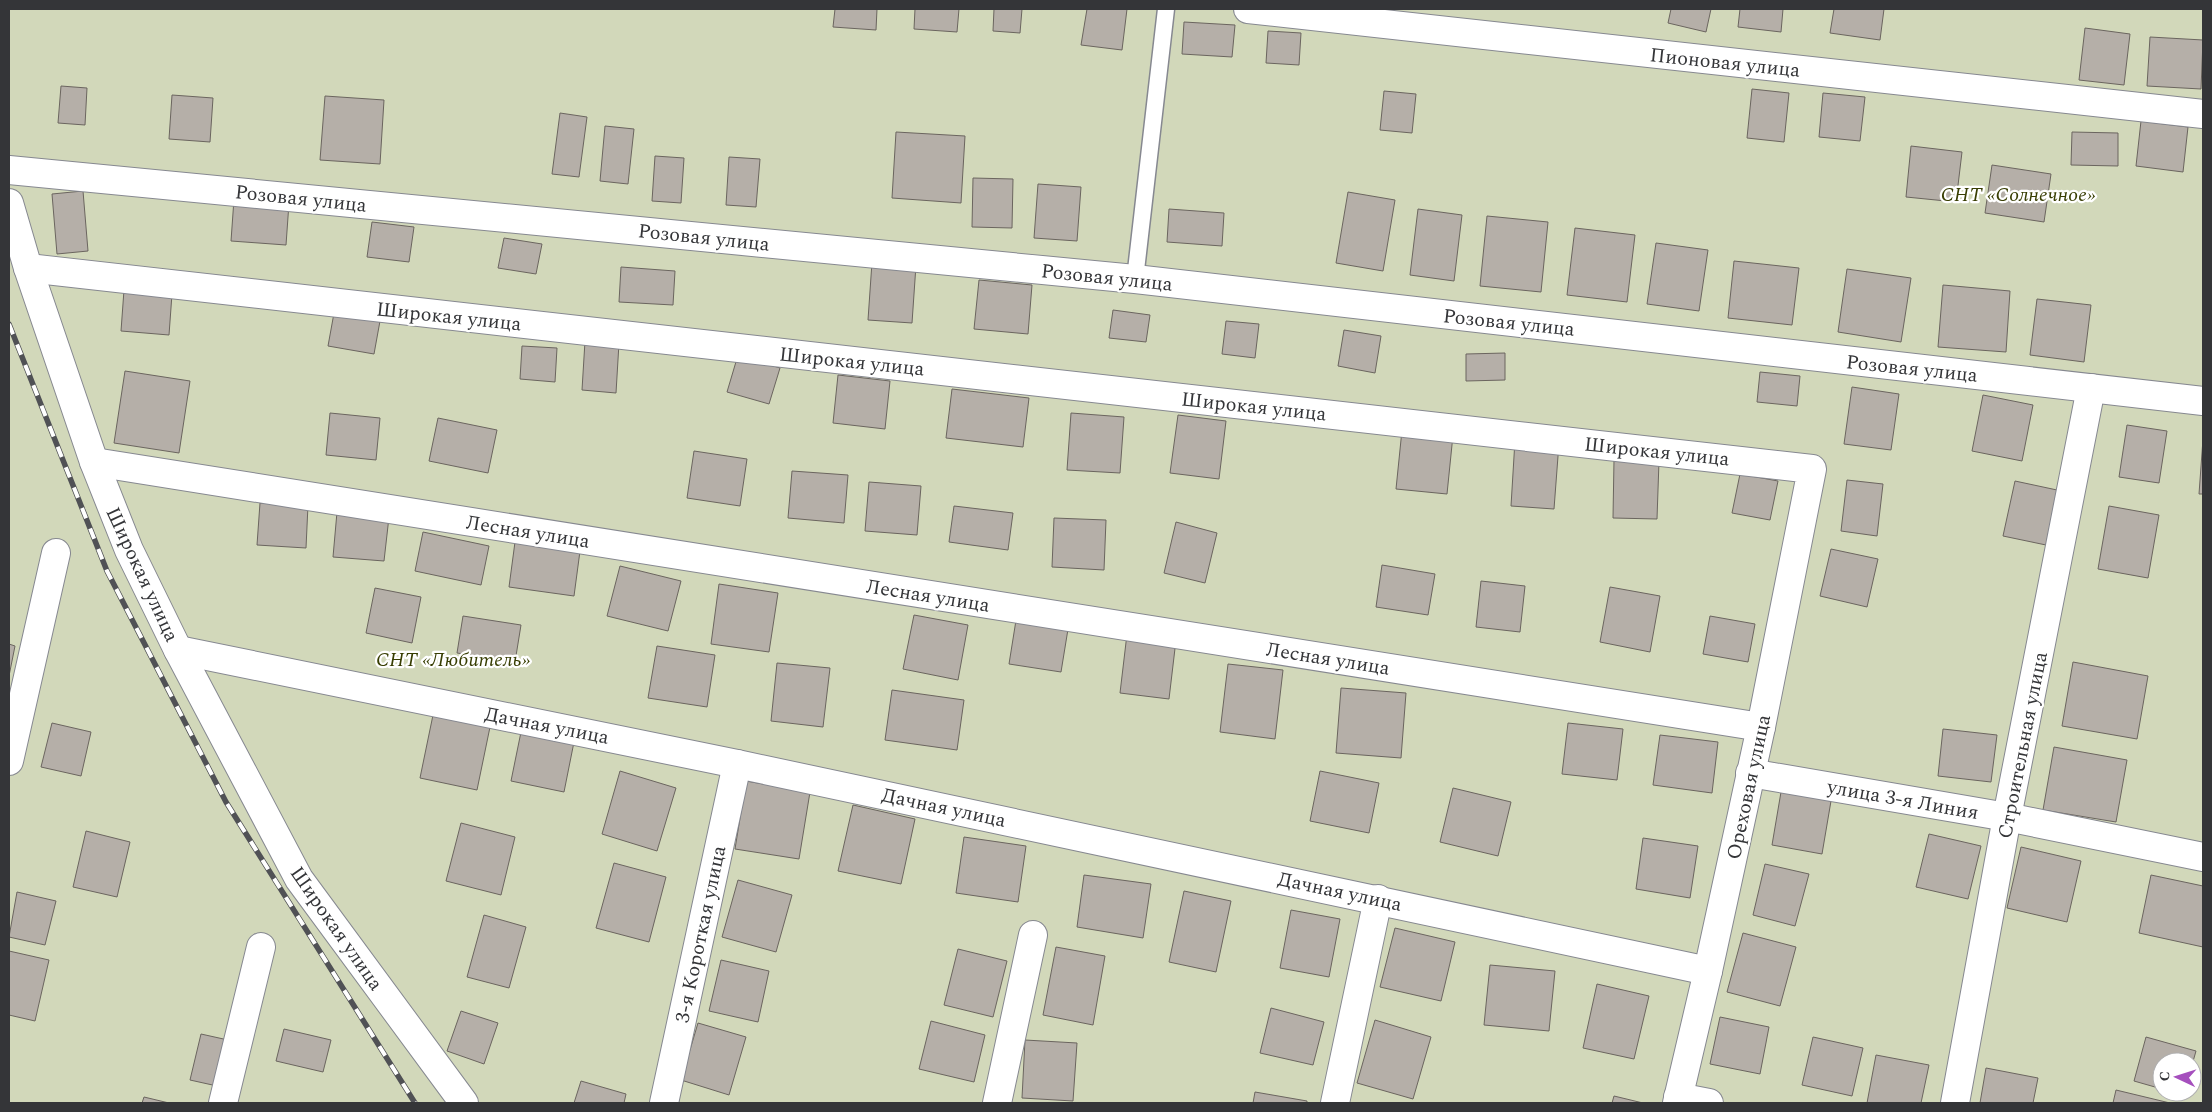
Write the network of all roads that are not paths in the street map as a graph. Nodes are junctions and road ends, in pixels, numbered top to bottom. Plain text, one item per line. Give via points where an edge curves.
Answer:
1 (1166, 9) edge
2 (1248, 9) edge
3 (2203, 114) edge
4 (9, 170) edge
5 (9, 203) edge
6 (28, 268) junction
7 (1135, 279) junction
8 (2091, 388) junction
9 (2203, 401) edge
10 (94, 462) junction
11 (1812, 469) joint
12 (56, 553) dead end
13 (178, 650) junction
14 (14, 713) edge
15 (1761, 727) junction
16 (9, 761) edge
17 (737, 764) junction
18 (1750, 773) junction
19 (2007, 817) junction
20 (2203, 857) edge
21 (1378, 900) junction
22 (1033, 936) dead end
23 (261, 947) dead end
24 (1708, 971) junction
25 (1678, 1100) edge
26 (223, 1103) edge
27 (464, 1103) edge
28 (664, 1103) edge
29 (996, 1103) edge
30 (1335, 1103) edge
31 (1709, 1103) edge
32 (1955, 1103) edge

1 - 7 lane
2 - 3 street, Пионовая улица
4 - 7 street, Розовая улица
5 - 6 street
6 - 10 street, Широкая улица
6 - 11 street, Широкая улица
7 - 8 street, Розовая улица
8 - 9 street, Розовая улица
8 - 19 street, Строительная улица
10 - 13 street, Широкая улица via 129,550
10 - 15 street, Лесная улица
11 - 15 street, Ореховая улица
12 - 14 street
13 - 17 street, Дачная улица
13 - 27 street, Широкая улица via 299,878
14 - 16 street
15 - 18 street, Ореховая улица
17 - 21 street, Дачная улица
17 - 28 street, 3-я Короткая улица
18 - 19 street, улица 3-я Линия
18 - 24 street, Ореховая улица
19 - 20 street, улица 3-я Линия
19 - 32 street, Строительная улица
21 - 24 street, Дачная улица
21 - 30 street
22 - 29 street
23 - 26 street
24 - 25 street, Ореховая улица
25 - 31 street

